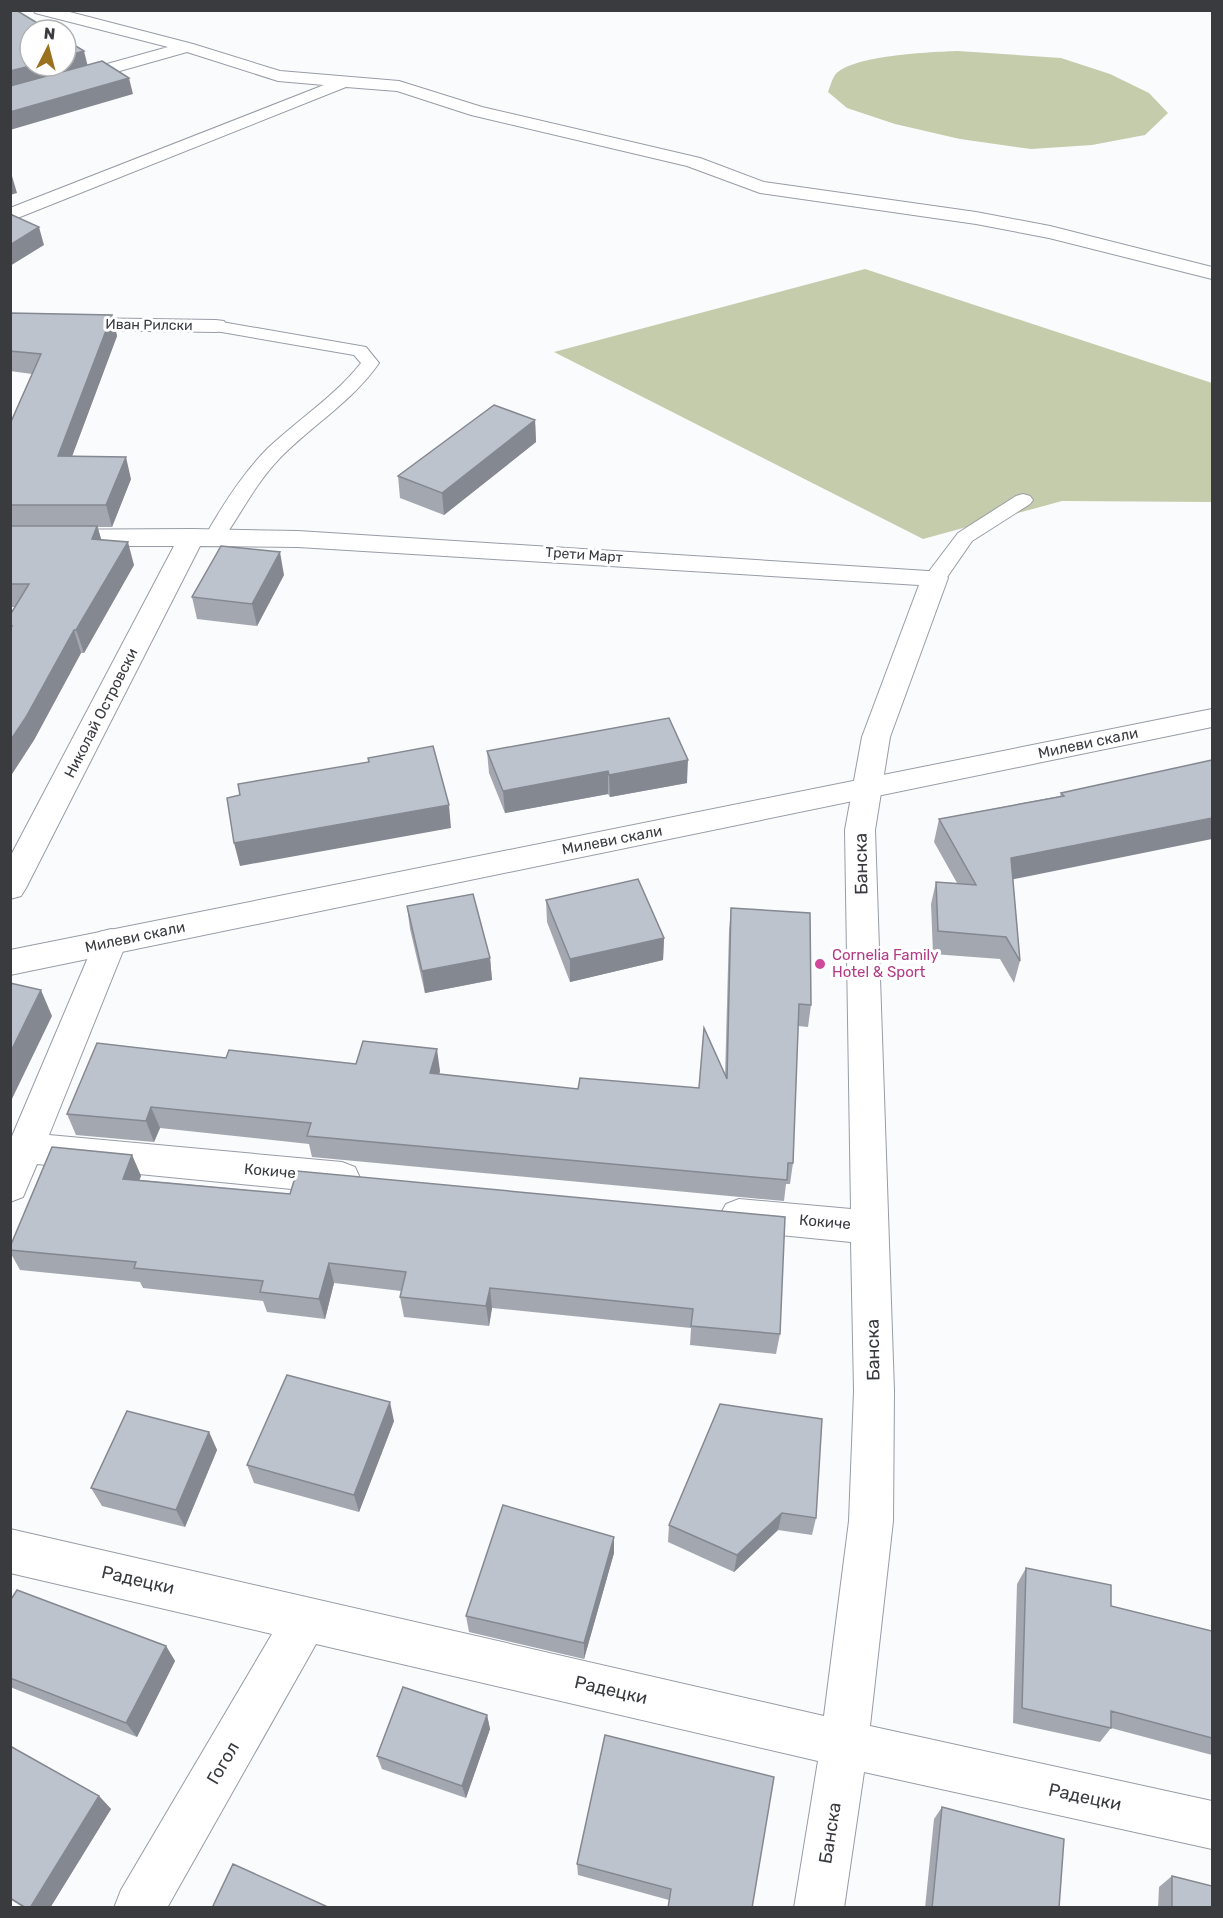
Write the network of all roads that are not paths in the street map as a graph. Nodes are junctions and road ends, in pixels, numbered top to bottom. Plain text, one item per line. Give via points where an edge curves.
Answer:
1 (41, 10) edge
2 (187, 47) junction
3 (278, 76) junction
4 (349, 82) junction
5 (10, 97) edge
6 (297, 103) junction
7 (10, 215) edge
8 (1212, 273) edge
9 (10, 323) edge
10 (216, 326) joint
11 (1023, 500) dead end
12 (10, 538) edge
13 (203, 538) junction
14 (935, 578) junction
15 (1212, 718) edge
16 (865, 789) junction
17 (10, 888) edge
18 (111, 941) junction
19 (10, 963) edge
20 (27, 1149) junction
21 (372, 1180) edge
22 (10, 1186) edge
23 (704, 1211) edge
24 (871, 1227) junction
25 (10, 1551) edge
26 (306, 1619) junction
27 (844, 1744) junction
28 (1212, 1825) edge
29 (140, 1908) edge
30 (819, 1908) edge

1 - 2 street
2 - 3 street
2 - 5 street
3 - 4 street
3 - 6 street via 298,94
4 - 6 street
4 - 8 street via 399,86 500,117 693,162 760,187 1050,232
6 - 7 street
9 - 10 street, Иван Рилски
10 - 13 lane via 360,351 369,363 354,385 285,443 245,484
11 - 14 lane via 965,537
12 - 13 street, Трети Март
13 - 14 street, Трети Март via 334,541
13 - 17 street, Николай Островски
14 - 16 street via 876,737
15 - 16 street, Милеви скали
16 - 18 street, Милеви скали
16 - 24 street, Банска via 860,830
18 - 19 street, Милеви скали
18 - 20 street
20 - 21 street, Кокиче
20 - 22 street
23 - 24 street, Кокиче
24 - 27 street, Банска via 871,1521
25 - 26 street, Радецки
26 - 27 street, Радецки
26 - 29 street, Гогол
27 - 28 street, Радецки
27 - 30 street, Банска

